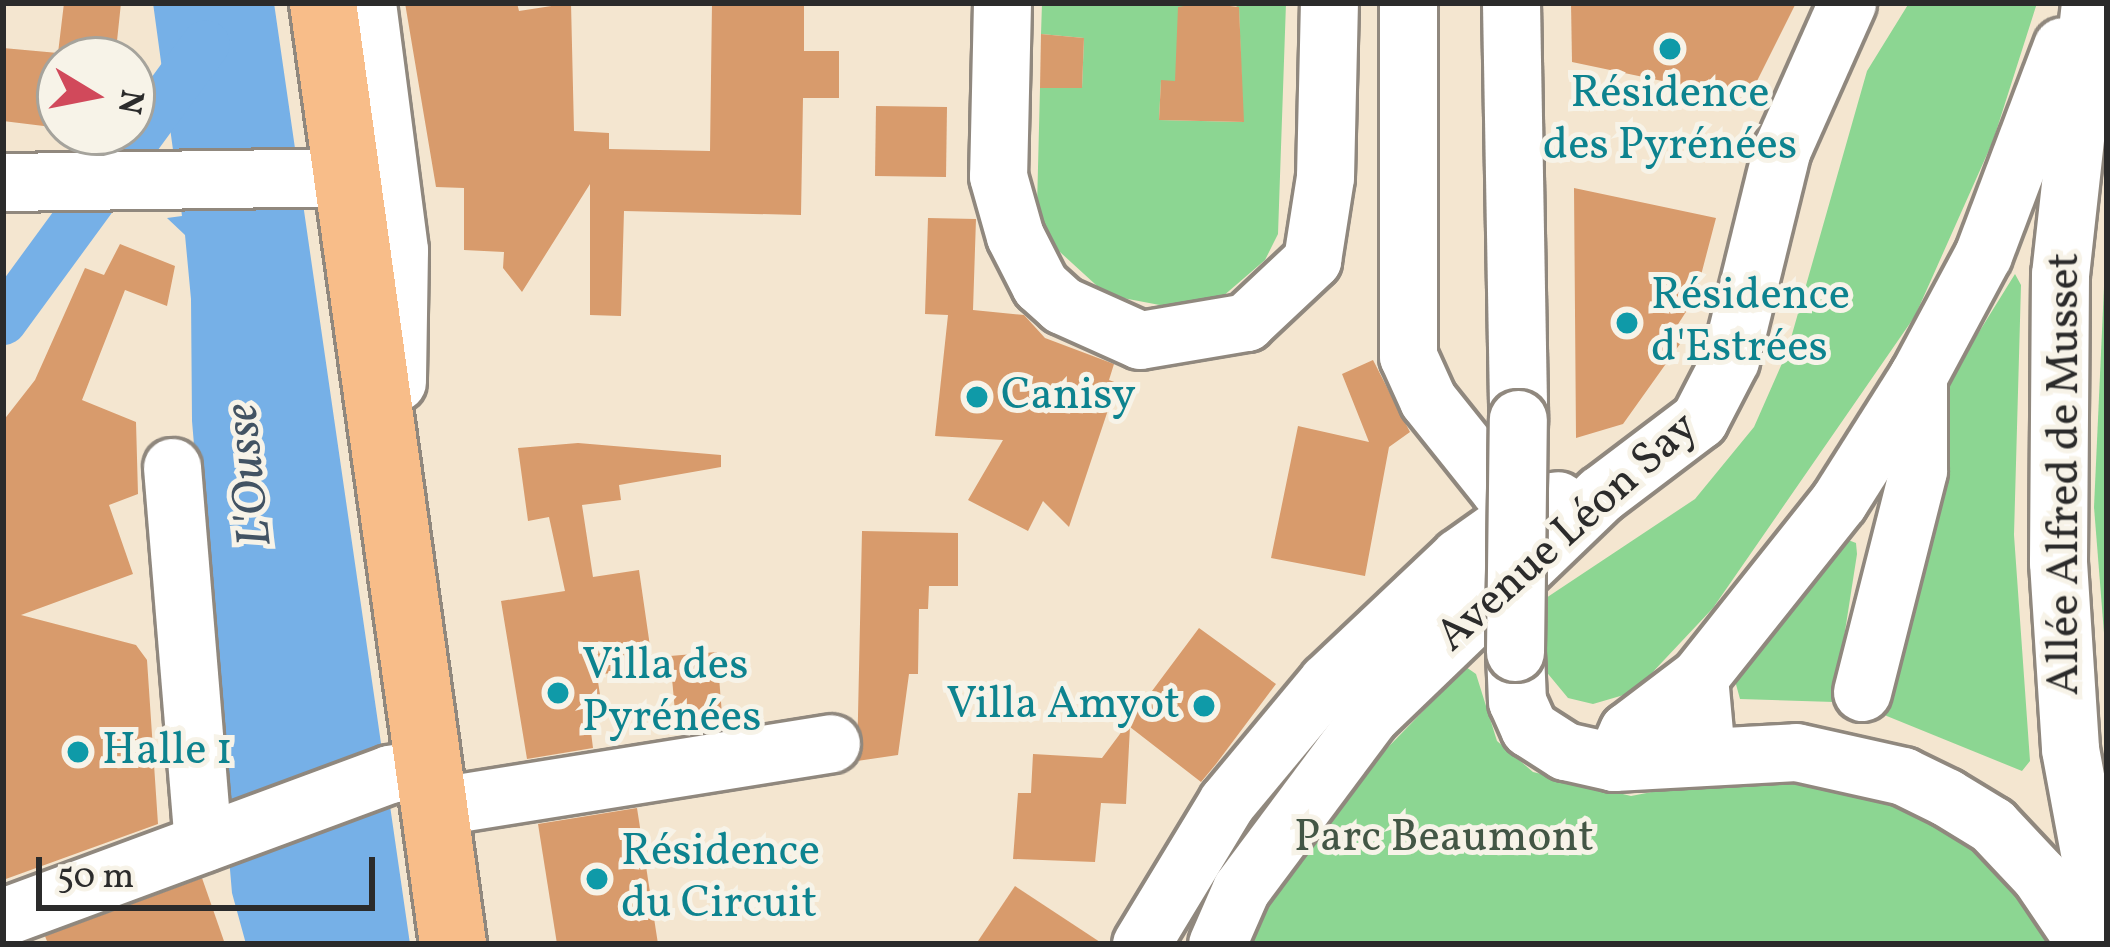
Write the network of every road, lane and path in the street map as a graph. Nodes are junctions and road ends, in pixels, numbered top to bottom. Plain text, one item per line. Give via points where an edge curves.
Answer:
1 (323, 3) edge
2 (368, 3) edge
3 (1002, 3) edge
4 (1329, 3) edge
5 (1408, 3) edge
6 (1511, 3) edge
7 (1846, 3) edge
8 (2078, 3) edge
9 (2090, 3) edge
10 (324, 178) junction
11 (27, 183) edge
12 (1996, 220) junction
13 (2064, 238) junction
14 (1918, 376) junction
15 (172, 467) dead end
16 (1601, 494) junction
17 (1839, 500) junction
18 (1535, 503) junction
19 (395, 531) junction
20 (1699, 677) junction
21 (831, 742) dead end
22 (1706, 754) junction
23 (1614, 762) junction
24 (417, 783) junction
25 (210, 840) junction
26 (3, 917) edge
27 (3, 930) edge
28 (8, 944) edge
29 (453, 944) edge
30 (1141, 944) edge
31 (1217, 944) edge
32 (2086, 944) edge
33 (2106, 944) edge

1 - 10 main road
2 - 19 street via 399,250
3 - 4 street via 998,176 1015,236 1040,286 1062,305 1140,340 1246,322 1312,260 1324,206
5 - 18 street via 1408,356 1471,460 1499,489
6 - 23 street, bridge via 1517,701 1547,744
7 - 16 street, Avenue Léon Say via 1782,149 1717,392 1699,419
8 - 12 street
9 - 13 street, Allée Alfred de Musset
10 - 11 street
10 - 19 main road
12 - 13 street
12 - 14 street
13 - 33 street, Allée Alfred de Musset via 2058,573 2070,749
14 - 17 street
14 - 17 street via 1918,470 1852,688 1873,560
15 - 25 street
16 - 18 street
16 - 31 street, Avenue Léon Say via 1370,716 1241,889
17 - 20 street
18 - 30 street via 1459,557 1327,682 1227,802
19 - 24 main road
20 - 22 street
20 - 23 street via 1628,731
21 - 24 street
22 - 23 street
22 - 32 street via 1796,752 1903,776 1946,797 1992,825 2040,876
24 - 25 street
24 - 29 main road
25 - 26 street
27 - 28 street

